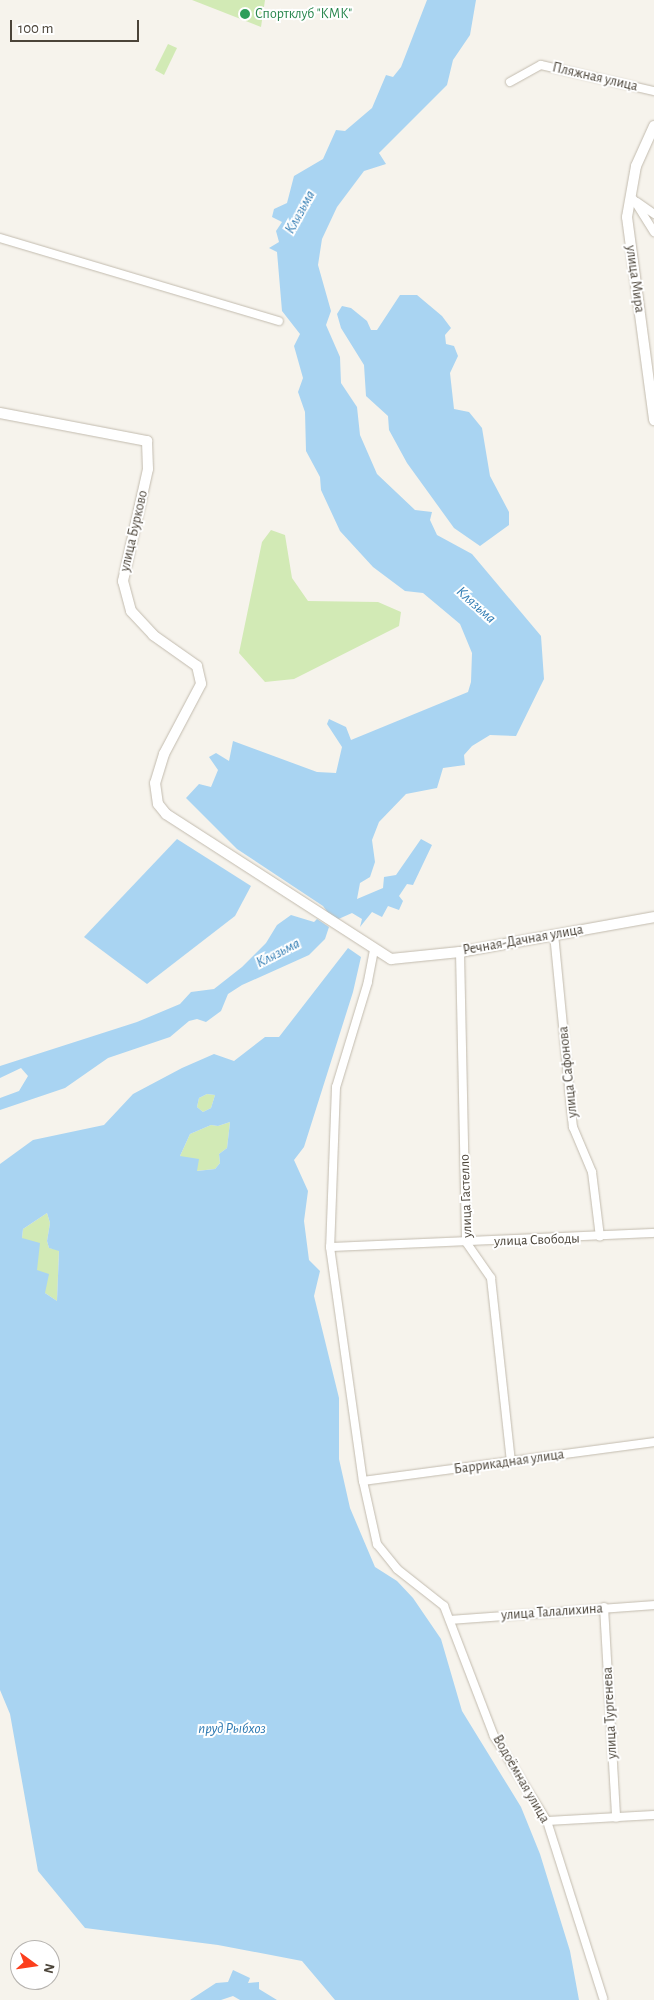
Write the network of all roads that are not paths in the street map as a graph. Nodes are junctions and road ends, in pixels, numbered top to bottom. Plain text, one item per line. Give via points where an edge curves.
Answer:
1 (510, 82) dead end
2 (654, 91) edge
3 (654, 126) edge
4 (632, 198) junction
5 (654, 214) edge
6 (654, 232) edge
7 (0, 238) edge
8 (279, 321) dead end
9 (0, 414) edge
10 (654, 420) edge
11 (654, 917) edge
12 (554, 934) junction
13 (374, 950) junction
14 (460, 952) junction
15 (654, 1233) edge
16 (600, 1238) junction
17 (466, 1242) junction
18 (330, 1247) junction
19 (654, 1442) edge
20 (511, 1462) junction
21 (364, 1482) junction
22 (654, 1605) edge
23 (604, 1607) junction
24 (450, 1620) junction
25 (654, 1815) edge
26 (616, 1818) junction
27 (547, 1822) junction
28 (604, 1998) dead end

1 - 2 street, Пляжная улица via 541,65
3 - 4 street, улица Мира via 636,166
4 - 5 street
4 - 6 street
4 - 10 street, улица Мира via 627,217
7 - 8 street
9 - 13 street, улица Бурково via 147,441 148,469 123,581 131,611 153,635 197,666 201,684 164,754 155,783 158,804 166,814
11 - 12 street, Речная-Дачная улица
12 - 14 street, Речная-Дачная улица
12 - 16 street, улица Сафонова via 573,1127 592,1172
13 - 14 street, Речная-Дачная улица via 391,959
13 - 18 street, Водоёмная улица via 336,1087
14 - 17 street, улица Гастелло
15 - 16 street, улица Свободы
16 - 17 street, улица Свободы
17 - 18 street, улица Свободы
17 - 20 street, улица Гастелло via 491,1278
18 - 21 street, Водоёмная улица
19 - 20 street, Баррикадная улица
20 - 21 street, Баррикадная улица
21 - 24 street, Водоёмная улица via 378,1544 397,1568 444,1606
22 - 23 street, улица Талалихина
23 - 24 street, улица Талалихина
23 - 26 street, улица Тургенева
24 - 27 street, Водоёмная улица via 494,1736
25 - 26 street
26 - 27 street
27 - 28 street, Водоёмная улица

